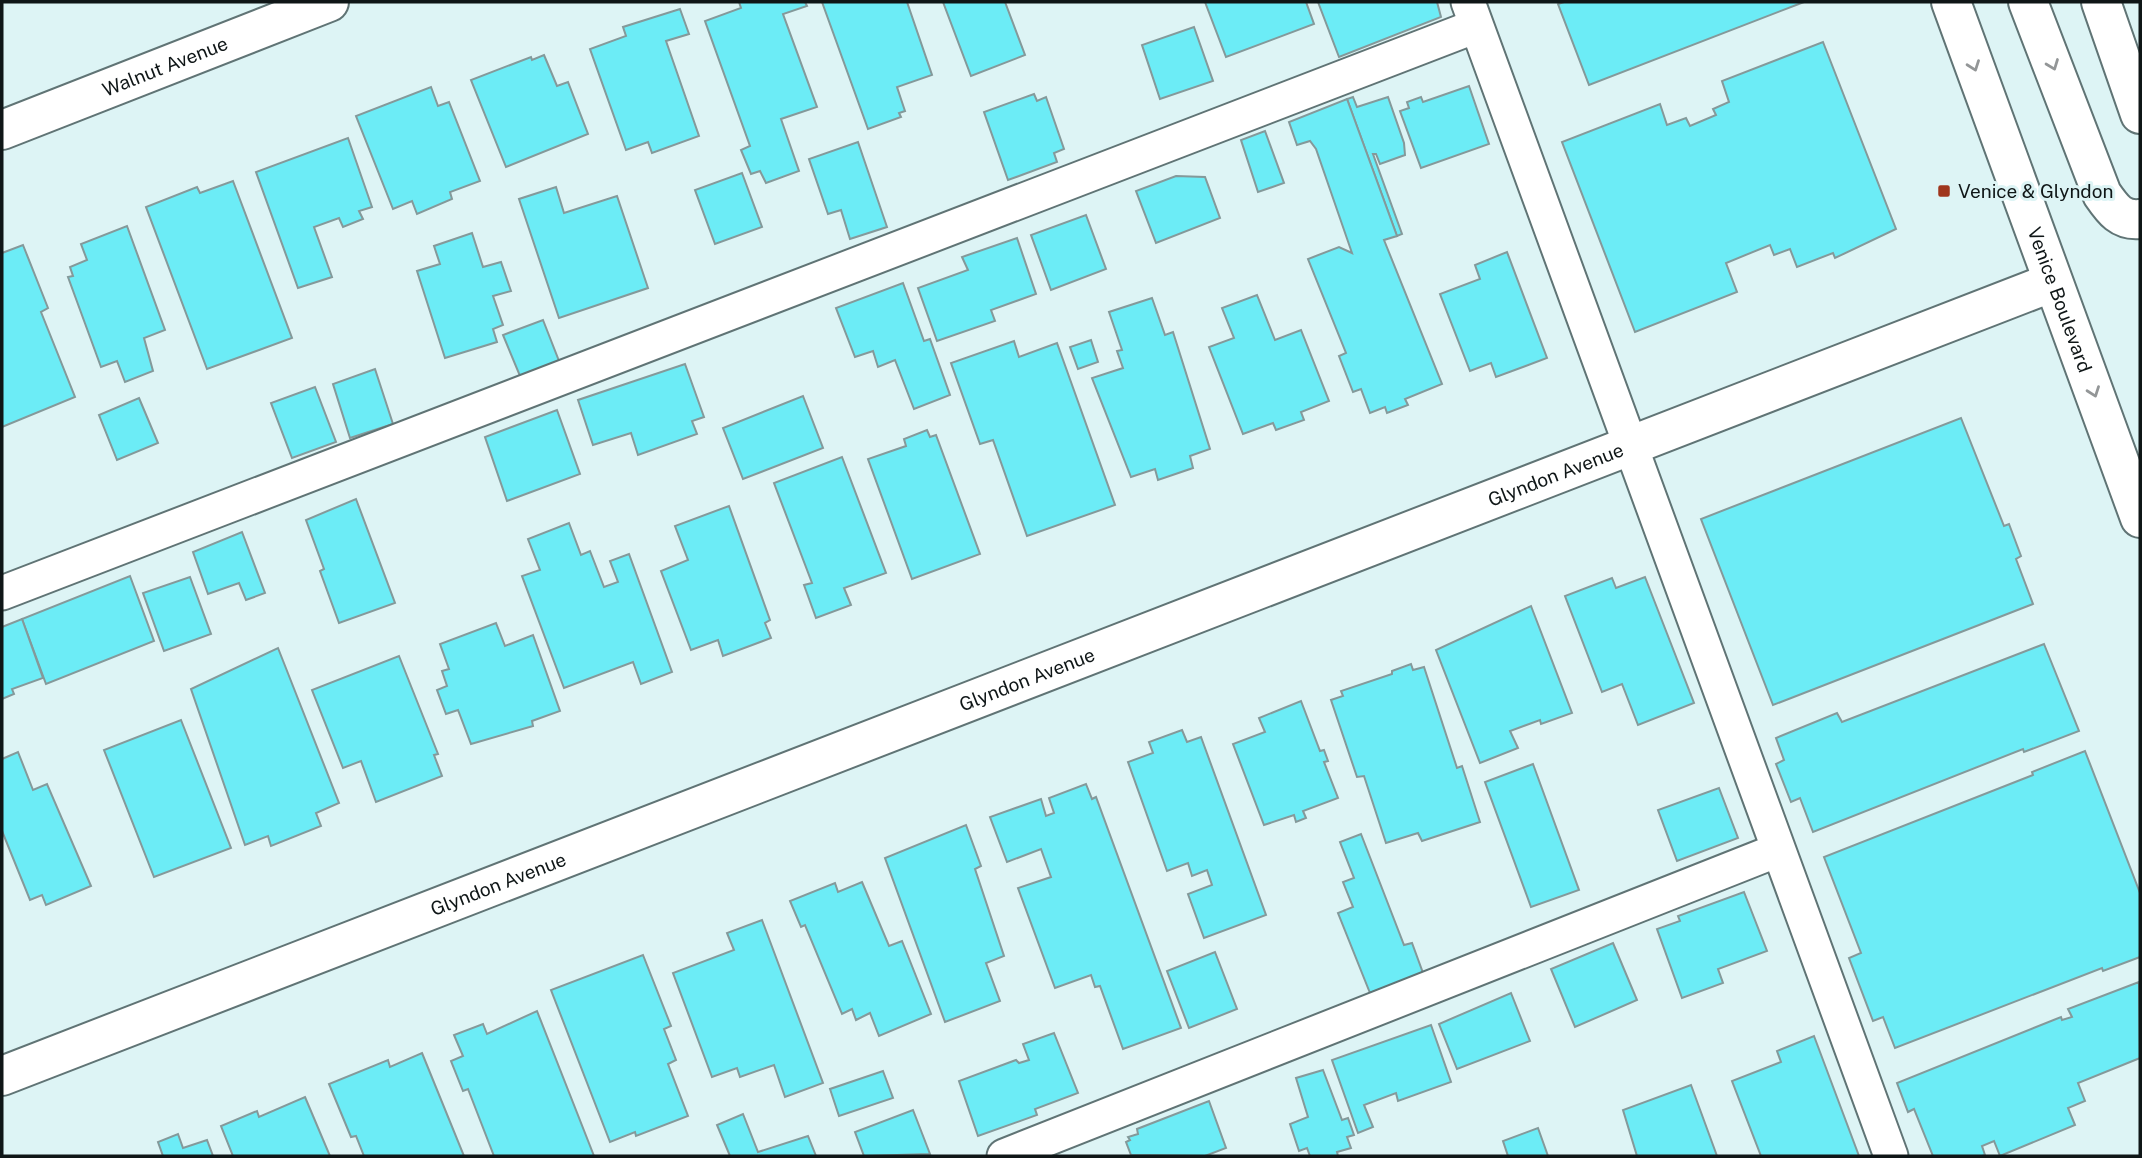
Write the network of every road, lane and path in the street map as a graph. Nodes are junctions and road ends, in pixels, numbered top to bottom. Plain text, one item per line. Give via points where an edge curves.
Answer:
1 (329, 2) edge
2 (1951, 2) edge
3 (2028, 2) edge
4 (2101, 2) edge
5 (1472, 14) edge
6 (2140, 114) edge
7 (2, 130) edge
8 (2140, 219) edge
9 (2053, 282) junction
10 (1632, 445) junction
11 (2140, 518) edge
12 (2, 593) edge
13 (1777, 850) junction
14 (2, 1076) edge
15 (1004, 1156) edge
16 (1891, 1156) edge

1 - 7 street, Walnut Avenue
2 -> 9 street, Venice Boulevard
3 -> 8 street via 2102,194 2114,211 2129,220
4 - 6 street
5 - 10 lane
5 - 12 lane
9 - 10 street, Glyndon Avenue
9 -> 11 street, Venice Boulevard
10 - 13 lane
10 - 14 street, Glyndon Avenue
13 - 15 lane
13 - 16 lane

